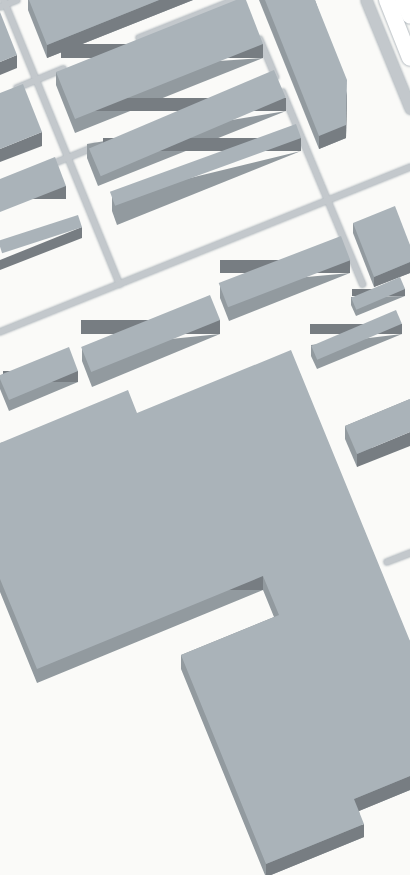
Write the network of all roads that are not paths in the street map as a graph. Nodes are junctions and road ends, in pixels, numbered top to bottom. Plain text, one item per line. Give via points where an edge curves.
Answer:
1 (17, 0) edge
2 (235, 0) edge
3 (366, 0) edge
4 (386, 0) edge
5 (403, 0) edge
6 (3, 4) edge
7 (410, 16) edge
8 (258, 34) edge
9 (132, 41) edge
10 (410, 58) edge
11 (73, 65) edge
12 (275, 74) junction
13 (268, 77) edge
14 (37, 80) junction
15 (278, 81) edge
16 (281, 88) edge
17 (7, 92) edge
18 (410, 108) edge
19 (98, 146) edge
20 (68, 158) junction
21 (410, 167) edge
22 (41, 169) edge
23 (328, 200) junction
24 (120, 284) junction
25 (363, 284) dead end
26 (0, 332) edge
27 (410, 552) edge
28 (387, 562) dead end

1 - 6 lane
2 - 9 lane
3 - 18 street
4 - 10 main road
5 - 7 main road
6 - 14 lane
8 - 12 lane
11 - 14 lane
12 - 13 lane
12 - 15 lane
14 - 17 lane
14 - 20 lane
16 - 23 lane
19 - 20 lane
20 - 22 lane
20 - 24 lane
21 - 23 lane
23 - 24 lane
23 - 25 lane
24 - 26 lane
27 - 28 lane

